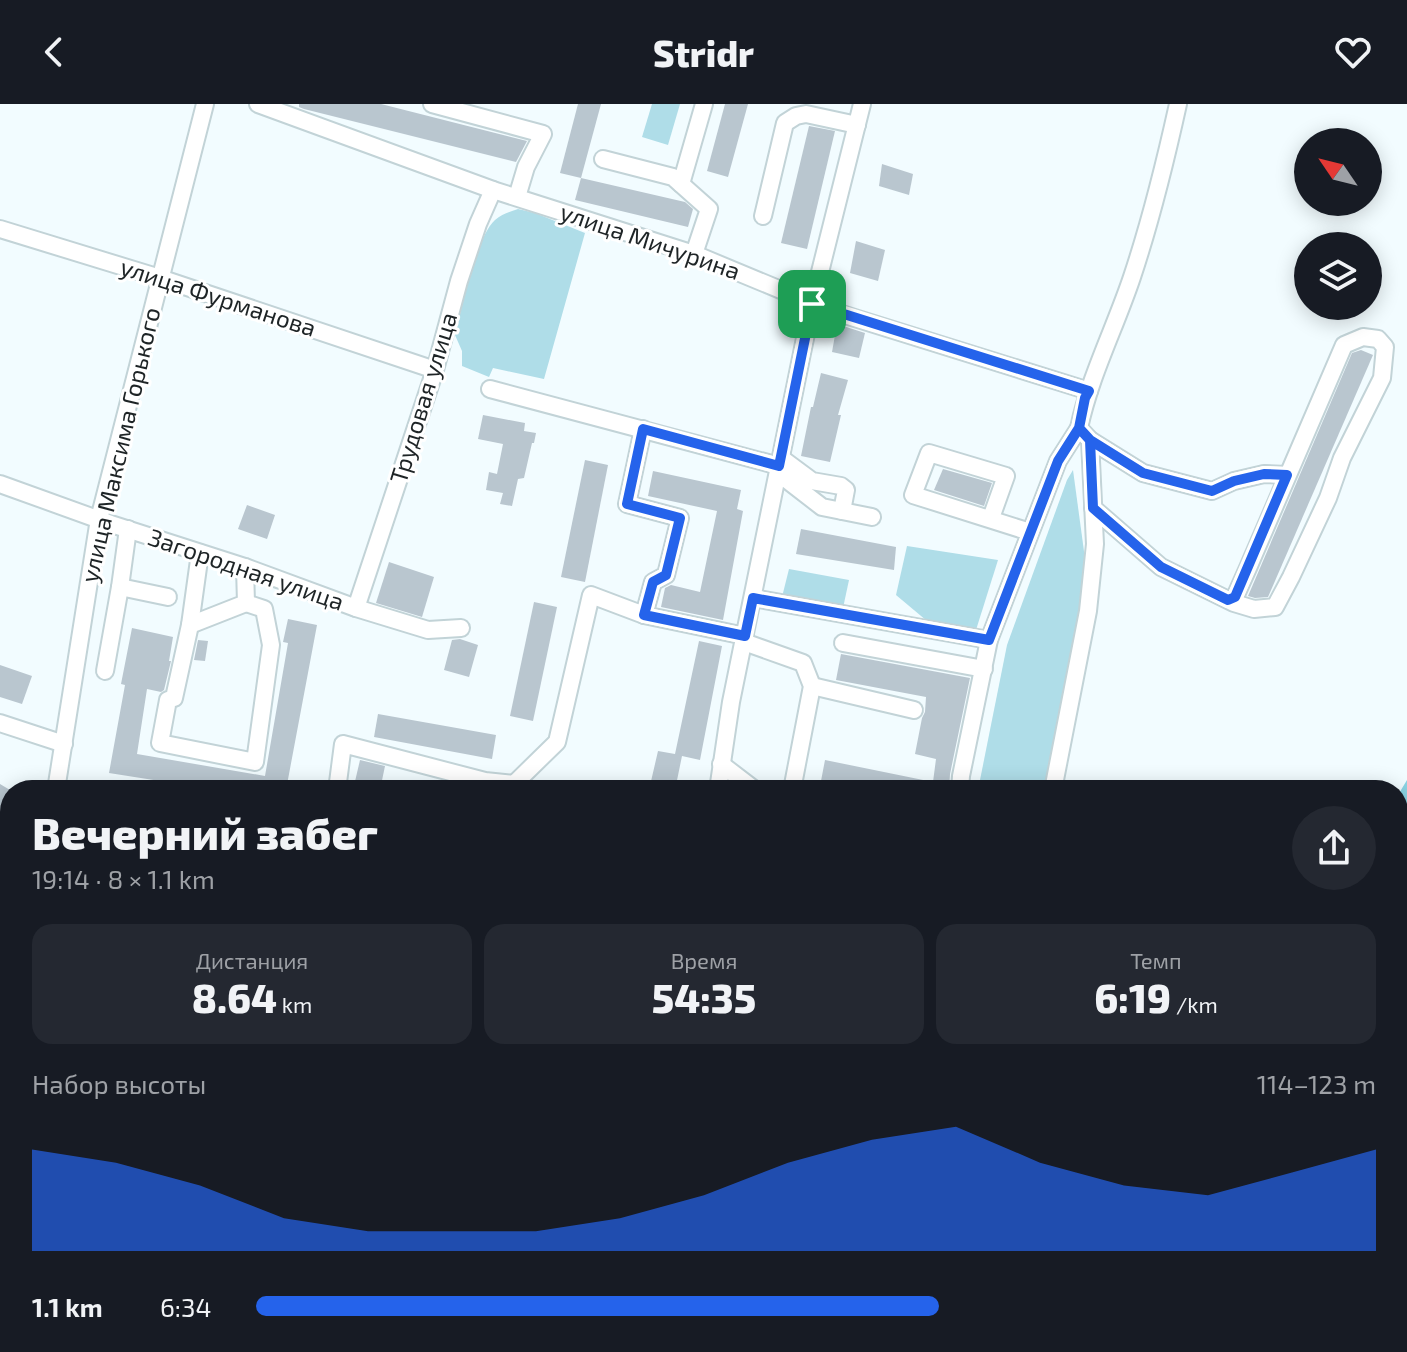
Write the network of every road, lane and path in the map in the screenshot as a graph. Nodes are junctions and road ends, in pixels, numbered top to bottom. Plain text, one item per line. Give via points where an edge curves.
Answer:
1 (205, 104) edge
2 (258, 104) edge
3 (432, 104) edge
4 (704, 104) edge
5 (862, 104) edge
6 (1178, 104) edge
7 (857, 125) junction
8 (603, 159) dead end
9 (681, 184) junction
10 (493, 190) junction
11 (517, 197) junction
12 (763, 216) dead end
13 (0, 229) edge
14 (694, 254) junction
15 (160, 278) junction
16 (812, 304) junction
17 (435, 370) junction
18 (490, 389) dead end
19 (1089, 391) junction
20 (643, 429) junction
21 (1084, 434) junction
22 (779, 465) junction
23 (1287, 475) junction
24 (0, 484) edge
25 (1093, 508) junction
26 (842, 511) junction
27 (872, 517) dead end
28 (991, 518) junction
29 (99, 519) junction
30 (128, 529) junction
31 (1030, 532) junction
32 (200, 553) junction
33 (245, 567) junction
34 (120, 587) junction
35 (168, 597) dead end
36 (753, 598) junction
37 (1228, 600) junction
38 (246, 603) junction
39 (356, 608) junction
40 (644, 615) junction
41 (190, 625) junction
42 (461, 628) dead end
43 (745, 639) junction
44 (989, 640) junction
45 (843, 643) dead end
46 (984, 669) junction
47 (105, 671) dead end
48 (812, 686) junction
49 (914, 710) dead end
50 (0, 723) edge
51 (64, 744) junction
52 (721, 764) junction
53 (58, 780) edge
54 (338, 780) edge
55 (467, 780) edge
56 (522, 780) edge
57 (719, 780) edge
58 (742, 780) edge
59 (794, 780) edge
60 (961, 780) edge
61 (1055, 780) edge

1 - 15 street, улица Максима Горького
2 - 10 street, улица Мичурина
3 - 11 street via 543,134
4 - 9 street
5 - 7 street
6 - 19 street via 1161,182
7 - 12 street via 806,114 785,123
7 - 16 street
8 - 9 street via 673,177
9 - 14 street via 709,209
10 - 11 street, улица Мичурина
10 - 17 street, Трудовая улица via 459,281
11 - 14 street, улица Мичурина
13 - 15 street, улица Фурманова
14 - 16 street, улица Мичурина
15 - 17 street, улица Фурманова
15 - 29 street, улица Максима Горького
16 - 19 street, улица Мичурина
16 - 22 street
17 - 39 street, Трудовая улица
18 - 20 street
19 - 21 street
20 - 22 street
20 - 40 street via 627,504 680,518 666,575 653,582
21 - 23 street via 1143,473 1212,491 1264,474
21 - 25 street
21 - 31 street via 1058,461
22 - 26 street via 822,507
22 - 26 street via 812,481 841,486 846,490
22 - 36 street
23 - 37 street via 1235,597
23 - 37 street via 1344,345 1363,337 1378,339 1385,347 1382,378 1275,607 1254,609
24 - 29 street, Загородная улица
25 - 37 street via 1161,567
25 - 61 street via 1088,611
26 - 27 street
28 - 28 street via 913,495 929,453 1006,476
28 - 31 street
29 - 30 street, Загородная улица
29 - 51 street, улица Максима Горького
30 - 32 street, Загородная улица
30 - 34 street
31 - 44 street
32 - 33 street, Загородная улица
32 - 41 street
33 - 38 street
33 - 39 street, Загородная улица
34 - 35 street
34 - 47 street
36 - 43 street
36 - 44 street
38 - 41 street
38 - 41 street via 264,609 271,645 255,762 160,743
39 - 42 street, Загородная улица via 428,630
40 - 43 street
40 - 56 street via 591,595 557,742
43 - 48 street via 803,663
43 - 52 street
44 - 46 street
45 - 46 street
46 - 60 street
48 - 49 street
48 - 59 street
50 - 51 street
51 - 53 street, улица Максима Горького
52 - 57 street
52 - 58 street
54 - 55 street via 343,744

